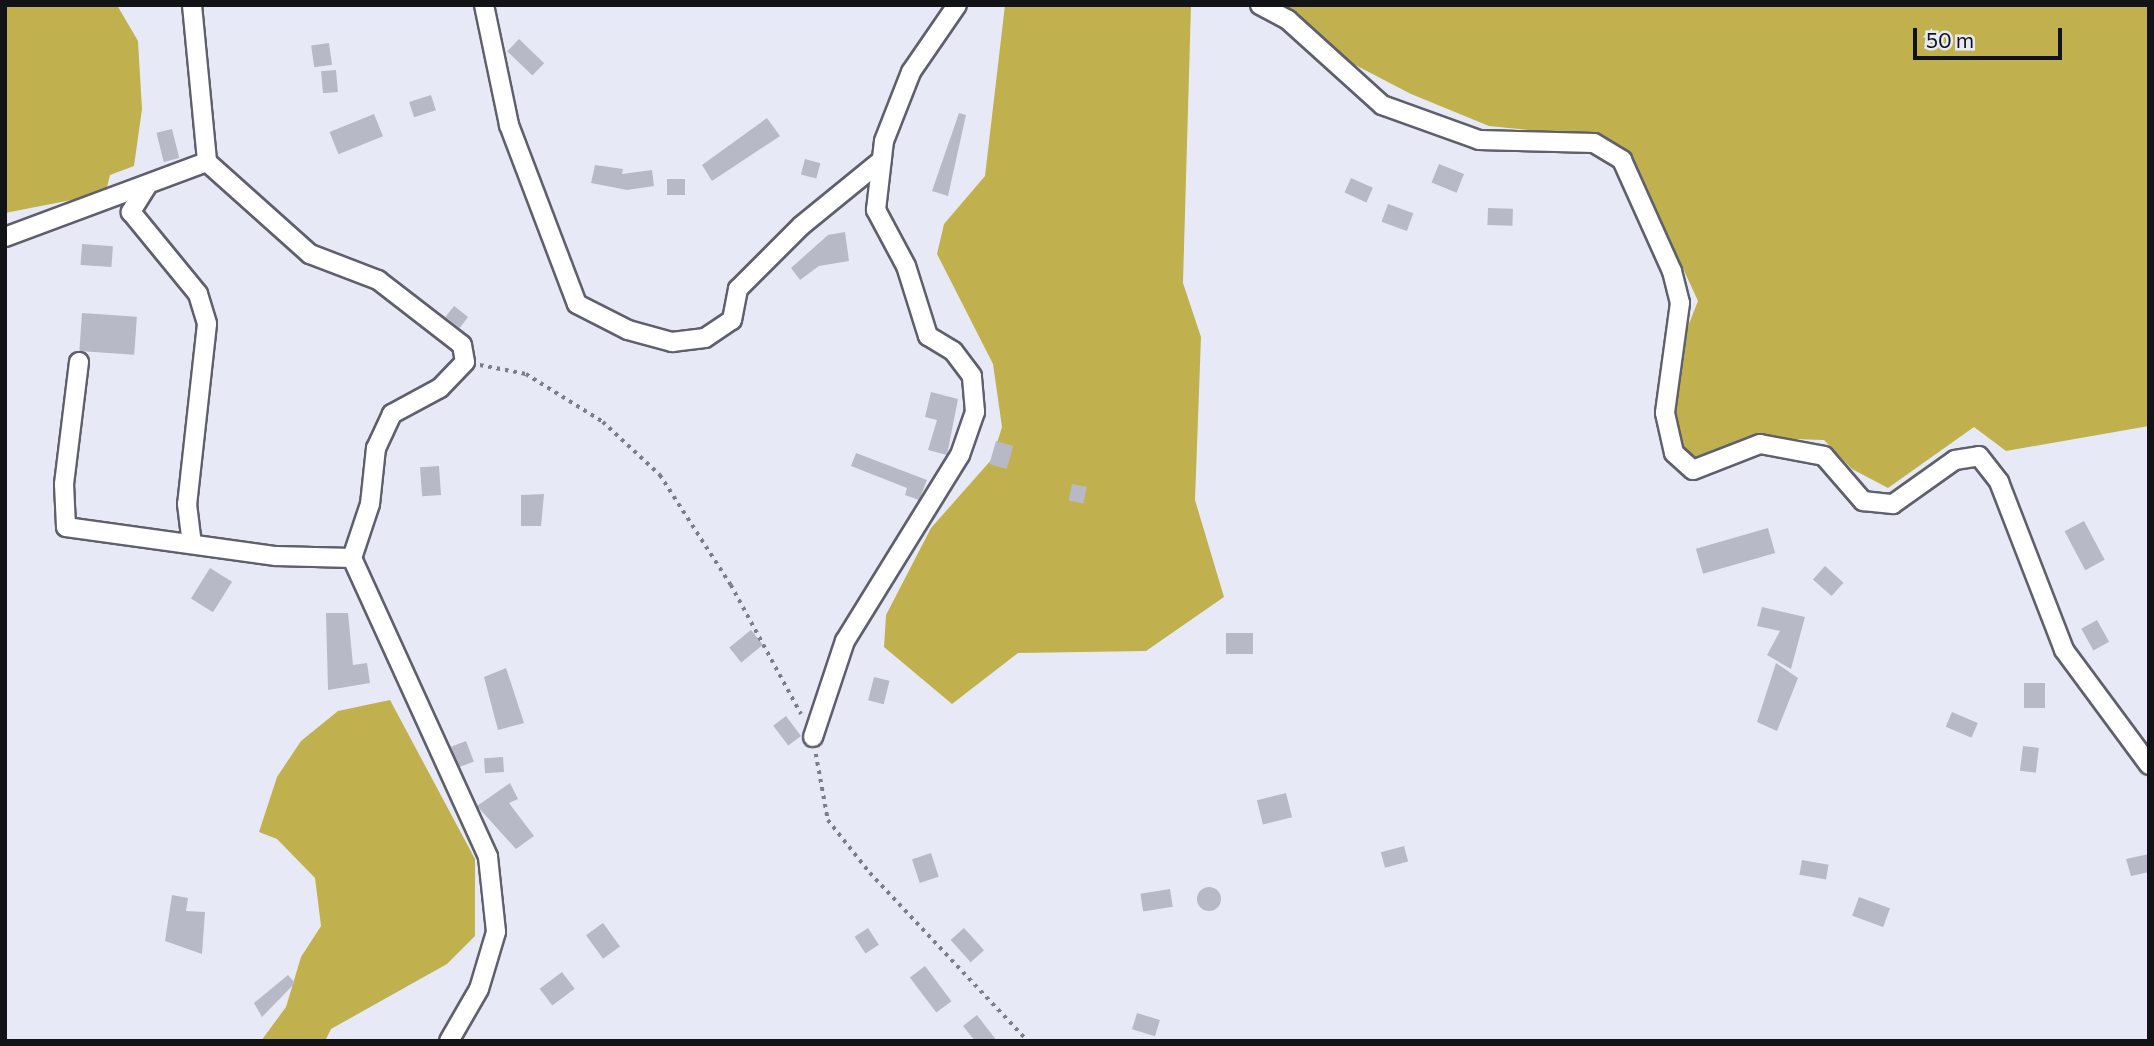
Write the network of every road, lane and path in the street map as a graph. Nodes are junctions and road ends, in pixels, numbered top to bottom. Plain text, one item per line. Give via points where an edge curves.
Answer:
1 (192, 5) edge
2 (484, 5) edge
3 (957, 5) edge
4 (1260, 5) edge
5 (882, 160) junction
6 (207, 162) junction
7 (147, 186) junction
8 (5, 237) edge
9 (79, 362) dead end
10 (465, 362) junction
11 (191, 540) junction
12 (352, 558) junction
13 (813, 737) junction
14 (2149, 765) edge
15 (449, 1041) edge
16 (1028, 1041) edge

1 - 6 street
2 - 5 street via 509,125 577,304 628,330 672,342 705,338 732,320 738,289
3 - 5 street via 911,72
4 - 14 street via 1287,20 1382,105 1479,140 1594,143 1622,160 1672,271 1680,303 1665,413 1674,453 1693,470 1760,443 1824,456 1863,501 1892,504 1955,460 1979,457 1999,482 2064,650
5 - 13 street via 876,210 906,266 928,336 953,351 972,376 975,412 960,455 845,641
6 - 7 street
6 - 10 street via 310,254 378,280 441,323 463,345
7 - 8 street
7 - 11 street via 131,212 198,294 207,324 187,504
9 - 11 street via 64,484 66,527
10 - 12 street via 440,388 392,414 376,447 370,504
10 - 13 path via 526,374 603,422 660,475 731,585
11 - 12 street via 276,556
12 - 15 street via 488,857 496,932 479,989
13 - 16 path via 828,820 870,873

